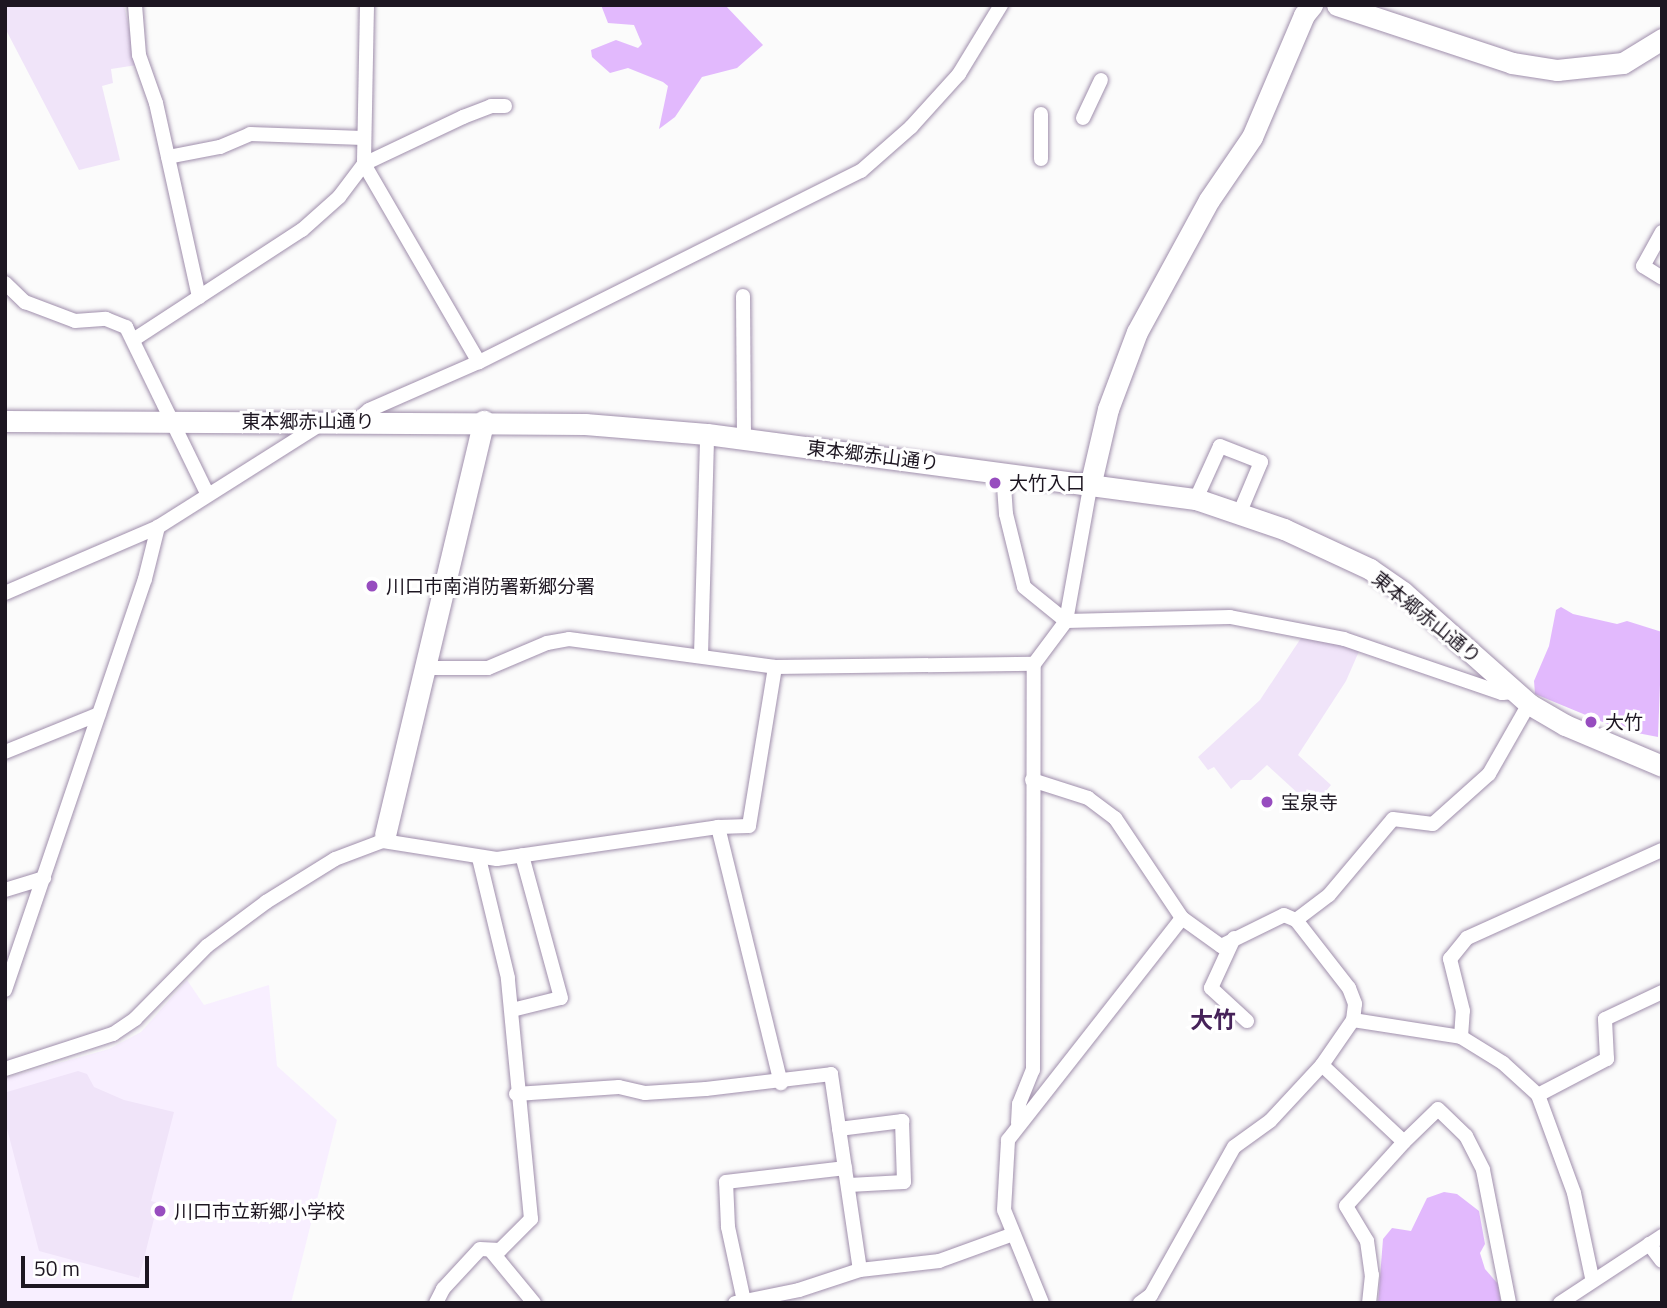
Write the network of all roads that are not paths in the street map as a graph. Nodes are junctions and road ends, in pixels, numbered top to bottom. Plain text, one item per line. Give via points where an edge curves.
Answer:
1 (135, 5) edge
2 (368, 5) edge
3 (1001, 5) edge
4 (1312, 5) edge
5 (1337, 5) edge
6 (1372, 11) edge
7 (1662, 39) edge
8 (1101, 80) dead end
9 (505, 106) dead end
10 (1041, 114) dead end
11 (1083, 118) dead end
12 (363, 138) junction
13 (168, 157) junction
14 (1041, 159) dead end
15 (364, 164) junction
16 (1662, 232) edge
17 (1662, 278) edge
18 (5, 283) edge
19 (743, 296) dead end
20 (199, 297) junction
21 (133, 340) junction
22 (479, 362) junction
23 (5, 421) edge
24 (324, 421) junction
25 (484, 421) junction
26 (173, 422) junction
27 (355, 422) junction
28 (707, 434) junction
29 (744, 439) junction
30 (1003, 472) junction
31 (1091, 482) junction
32 (207, 493) junction
33 (1196, 499) junction
34 (1240, 512) junction
35 (158, 527) junction
36 (5, 593) edge
37 (1066, 621) junction
38 (701, 655) junction
39 (1034, 664) junction
40 (775, 667) junction
41 (424, 668) junction
42 (1522, 698) junction
43 (99, 714) junction
44 (5, 752) edge
45 (1662, 766) edge
46 (1032, 780) junction
47 (718, 827) junction
48 (384, 838) junction
49 (1662, 850) edge
50 (522, 855) junction
51 (479, 858) junction
52 (44, 878) junction
53 (5, 890) edge
54 (1182, 918) junction
55 (1296, 920) junction
56 (1234, 938) junction
57 (5, 990) edge
58 (1662, 992) edge
59 (512, 1010) junction
60 (1353, 1020) junction
61 (1247, 1021) dead end
62 (1461, 1037) junction
63 (1322, 1065) junction
64 (5, 1069) edge
65 (780, 1083) junction
66 (516, 1094) junction
67 (1538, 1095) junction
68 (1018, 1123) junction
69 (839, 1129) junction
70 (1404, 1142) junction
71 (845, 1168) junction
72 (849, 1185) junction
73 (1011, 1235) junction
74 (1656, 1240) edge
75 (492, 1252) junction
76 (1662, 1261) edge
77 (860, 1270) junction
78 (1592, 1278) junction
79 (802, 1296) edge
80 (740, 1302) edge
81 (436, 1303) edge
82 (534, 1303) edge
83 (1042, 1303) edge
84 (1140, 1303) edge
85 (1369, 1303) edge
86 (1509, 1303) edge
87 (1560, 1303) edge

1 - 13 street via 139,55
2 - 12 street
3 - 22 street via 959,74 861,171
4 - 31 street via 1252,137 1209,200 1136,331 1112,398
5 - 6 street
6 - 7 street via 1512,63 1557,70 1623,63
8 - 11 street
9 - 15 street via 491,106 463,117
10 - 14 street
12 - 13 street via 250,134 220,147
12 - 15 street
13 - 20 street
15 - 20 street via 339,197 302,230
15 - 22 street
16 - 17 street via 1643,266
18 - 21 street via 25,302 75,321 106,319 126,327
19 - 29 street
20 - 21 street
21 - 26 street
22 - 27 street via 369,410
23 - 26 street, 東本郷赤山通り
24 - 26 street, 東本郷赤山通り
24 - 27 street, 東本郷赤山通り
24 - 32 street
25 - 27 street, 東本郷赤山通り
25 - 28 street, 東本郷赤山通り
25 - 41 street
26 - 32 street
28 - 29 street, 東本郷赤山通り
28 - 38 street
29 - 30 street, 東本郷赤山通り
30 - 31 street, 東本郷赤山通り
30 - 37 street via 1006,514 1024,587
31 - 33 street, 東本郷赤山通り
31 - 37 street
32 - 35 street
33 - 34 street, 東本郷赤山通り
33 - 34 street via 1220,446 1261,462
34 - 42 street, 東本郷赤山通り via 1318,544 1387,580
35 - 36 street
35 - 43 street
37 - 39 street
37 - 42 street via 1230,617 1344,639
38 - 40 street
38 - 41 street via 569,639 547,643 488,668
39 - 40 street
39 - 46 street
40 - 47 street via 749,826
41 - 48 street
42 - 45 street, 東本郷赤山通り via 1565,725
42 - 55 street via 1489,774 1433,824 1393,820 1329,895
43 - 44 street
43 - 52 street
46 - 54 street via 1088,798 1115,818
46 - 68 street via 1037,969 1033,1070 1018,1104
47 - 50 street
47 - 65 street
48 - 51 street
48 - 64 street via 335,859 266,902 207,946 135,1019 113,1034
49 - 62 street via 1467,938 1450,959 1463,1011
50 - 51 street
50 - 59 street via 561,998
51 - 59 street
52 - 53 street
52 - 57 street
54 - 56 street via 1221,946
54 - 68 street via 1148,956 1058,1081
55 - 56 street via 1284,915
55 - 60 street via 1349,988 1355,1004
56 - 61 street via 1211,988
58 - 67 street via 1605,1019 1607,1059
59 - 66 street
60 - 62 street
60 - 63 street
62 - 67 street via 1503,1063
63 - 70 street
63 - 84 street via 1270,1121 1234,1147 1151,1295
65 - 66 street via 645,1093 619,1087
65 - 69 street via 831,1074
66 - 75 street via 531,1219
67 - 78 street via 1574,1193
68 - 73 street via 1006,1150 1004,1210
69 - 71 street
69 - 72 street via 902,1121 904,1182
70 - 85 street via 1346,1206 1367,1241 1372,1275
70 - 86 street via 1438,1109 1466,1136 1483,1170
71 - 72 street
71 - 80 street via 726,1182
72 - 77 street
73 - 77 street via 939,1261
73 - 83 street
74 - 76 street
74 - 78 street
75 - 81 street via 480,1249
75 - 82 street
77 - 79 street
78 - 87 street
79 - 80 street

